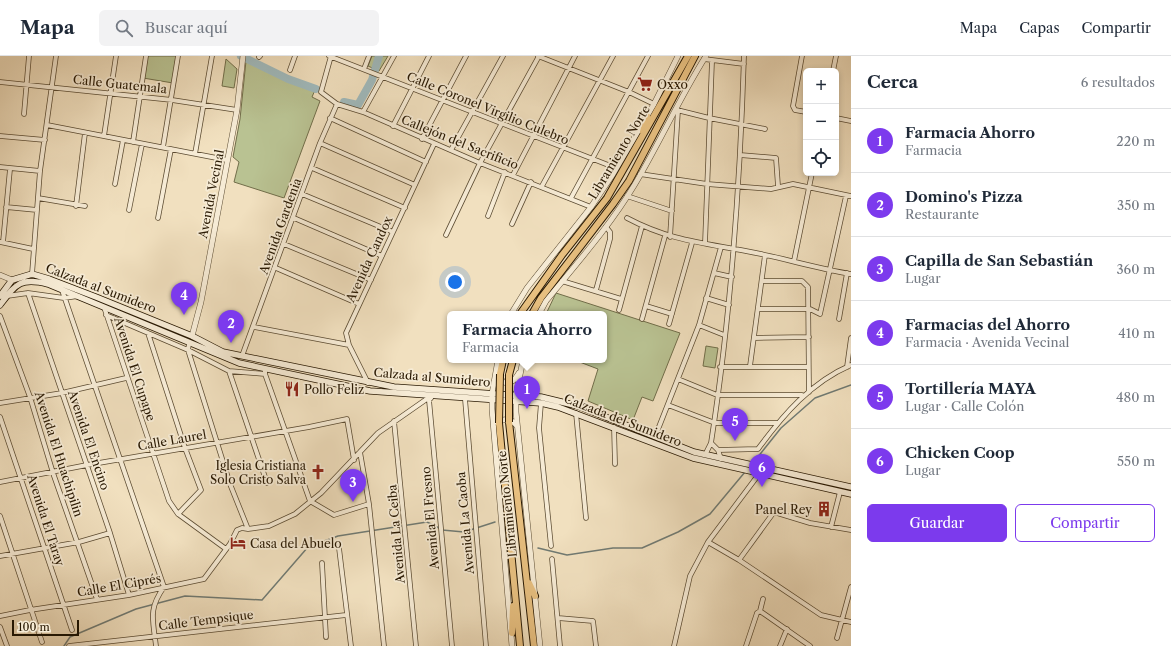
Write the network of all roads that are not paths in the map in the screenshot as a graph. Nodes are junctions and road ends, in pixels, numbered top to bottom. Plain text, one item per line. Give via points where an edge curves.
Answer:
1 (29, 56) edge
2 (56, 56) edge
3 (116, 56) edge
4 (146, 56) edge
5 (178, 56) edge
6 (212, 56) edge
7 (243, 56) edge
8 (295, 56) edge
9 (330, 56) edge
10 (368, 56) edge
11 (394, 56) edge
12 (429, 56) edge
13 (466, 56) edge
14 (503, 56) edge
15 (539, 56) edge
16 (575, 56) edge
17 (613, 56) edge
18 (648, 56) edge
19 (678, 56) edge
20 (688, 56) edge
21 (695, 56) edge
22 (744, 56) edge
23 (802, 56) edge
24 (836, 56) edge
25 (705, 57) edge
26 (712, 61) junction
27 (744, 64) junction
28 (568, 68) junction
29 (834, 68) edge
30 (364, 69) junction
31 (290, 70) dead end
32 (381, 76) junction
33 (599, 80) junction
34 (0, 82) edge
35 (26, 84) junction
36 (52, 87) junction
37 (413, 88) junction
38 (629, 92) junction
39 (110, 94) junction
40 (140, 96) junction
41 (172, 100) junction
42 (442, 100) junction
43 (337, 104) junction
44 (654, 104) junction
45 (203, 105) junction
46 (237, 110) junction
47 (676, 110) junction
48 (803, 111) edge
49 (363, 112) junction
50 (472, 112) junction
51 (24, 114) dead end
52 (647, 116) junction
53 (330, 118) junction
54 (709, 118) junction
55 (839, 119) edge
56 (851, 121) edge
57 (503, 123) junction
58 (741, 124) junction
59 (47, 125) junction
60 (393, 126) junction
61 (765, 129) dead end
62 (85, 133) junction
63 (660, 135) junction
64 (0, 136) edge
65 (104, 136) junction
66 (533, 136) junction
67 (422, 139) junction
68 (44, 140) junction
69 (123, 140) junction
70 (640, 141) junction
71 (651, 141) junction
72 (133, 142) junction
73 (320, 143) junction
74 (142, 144) junction
75 (434, 144) junction
76 (163, 147) junction
77 (171, 149) junction
78 (563, 149) junction
79 (451, 150) junction
80 (195, 154) junction
81 (740, 155) junction
82 (227, 160) junction
83 (593, 160) junction
84 (426, 162) junction
85 (480, 163) junction
86 (0, 167) edge
87 (312, 168) junction
88 (616, 168) junction
89 (10, 169) junction
90 (40, 171) junction
91 (505, 172) junction
92 (640, 174) junction
93 (512, 175) junction
94 (811, 176) edge
95 (674, 180) junction
96 (531, 182) junction
97 (115, 184) dead end
98 (707, 184) junction
99 (415, 185) junction
100 (542, 186) junction
101 (739, 186) junction
102 (778, 186) junction
103 (808, 188) junction
104 (302, 194) junction
105 (627, 196) junction
106 (846, 196) junction
107 (851, 196) edge
108 (38, 198) junction
109 (571, 198) junction
110 (76, 206) junction
111 (85, 206) dead end
112 (6, 207) junction
113 (591, 207) junction
114 (404, 208) junction
115 (37, 210) junction
116 (129, 210) dead end
117 (672, 211) junction
118 (488, 216) dead end
119 (158, 218) dead end
120 (294, 218) junction
121 (627, 218) dead end
122 (512, 224) dead end
123 (642, 226) junction
124 (606, 227) junction
125 (393, 232) junction
126 (446, 235) dead end
127 (667, 236) junction
128 (2, 242) edge
129 (692, 243) junction
130 (284, 244) junction
131 (705, 244) junction
132 (721, 247) junction
133 (33, 249) junction
134 (735, 249) junction
135 (765, 255) junction
136 (382, 256) junction
137 (794, 261) junction
138 (276, 268) junction
139 (830, 270) junction
140 (714, 273) junction
141 (32, 274) junction
142 (849, 274) edge
143 (0, 275) edge
144 (732, 277) junction
145 (12, 280) junction
146 (371, 280) junction
147 (562, 281) junction
148 (762, 281) junction
149 (62, 290) junction
150 (596, 290) junction
151 (28, 293) junction
152 (0, 296) edge
153 (7, 296) junction
154 (78, 296) junction
155 (64, 298) junction
156 (706, 298) junction
157 (621, 299) junction
158 (95, 300) junction
159 (359, 304) junction
160 (729, 305) junction
161 (0, 306) edge
162 (646, 306) junction
163 (104, 307) junction
164 (759, 309) junction
165 (810, 309) junction
166 (619, 310) dead end
167 (513, 311) edge
168 (522, 311) edge
169 (534, 311) edge
170 (541, 311) edge
171 (672, 314) junction
172 (106, 315) junction
173 (0, 316) edge
174 (642, 319) dead end
175 (839, 319) dead end
176 (669, 324) dead end
177 (699, 325) junction
178 (254, 327) junction
179 (148, 333) junction
180 (724, 334) junction
181 (192, 336) junction
182 (809, 336) junction
183 (754, 338) junction
184 (851, 338) edge
185 (349, 345) junction
186 (188, 347) junction
187 (242, 356) junction
188 (500, 363) edge
189 (500, 363) edge
190 (500, 363) edge
191 (512, 363) edge
192 (522, 363) edge
193 (750, 366) junction
194 (849, 366) edge
195 (720, 367) junction
196 (807, 367) junction
197 (229, 371) junction
198 (265, 371) junction
199 (314, 371) junction
200 (520, 373) junction
201 (126, 378) junction
202 (311, 379) junction
203 (678, 379) junction
204 (368, 383) junction
205 (94, 385) junction
206 (430, 390) junction
207 (809, 392) junction
208 (62, 393) junction
209 (492, 394) junction
210 (516, 395) junction
211 (717, 395) junction
212 (432, 396) junction
213 (802, 396) junction
214 (30, 397) junction
215 (465, 399) junction
216 (492, 400) junction
217 (516, 401) junction
218 (0, 403) edge
219 (540, 403) junction
220 (668, 405) junction
221 (576, 412) junction
222 (0, 417) edge
223 (394, 421) junction
224 (777, 422) junction
225 (714, 423) junction
226 (517, 426) junction
227 (614, 427) junction
228 (494, 430) junction
229 (284, 432) junction
230 (655, 437) junction
231 (251, 438) junction
232 (218, 442) junction
233 (712, 443) junction
234 (185, 448) junction
235 (718, 450) junction
236 (726, 450) junction
237 (360, 452) junction
238 (686, 452) junction
239 (153, 454) junction
240 (705, 455) junction
241 (723, 459) junction
242 (119, 460) junction
243 (354, 460) junction
244 (615, 464) dead end
245 (87, 465) junction
246 (740, 467) junction
247 (759, 472) junction
248 (53, 473) junction
249 (22, 478) junction
250 (0, 482) edge
251 (267, 483) dead end
252 (829, 486) junction
253 (851, 487) edge
254 (840, 492) junction
255 (851, 494) edge
256 (310, 501) junction
257 (369, 504) junction
258 (178, 514) junction
259 (0, 516) edge
260 (586, 518) dead end
261 (831, 527) junction
262 (248, 529) junction
263 (851, 530) edge
264 (110, 533) junction
265 (79, 542) junction
266 (708, 542) junction
267 (551, 546) dead end
268 (44, 548) junction
269 (338, 548) dead end
270 (226, 549) junction
271 (12, 554) junction
272 (0, 556) edge
273 (552, 559) dead end
274 (739, 560) junction
275 (322, 563) dead end
276 (527, 579) junction
277 (514, 582) junction
278 (164, 587) junction
279 (851, 587) edge
280 (129, 595) junction
281 (535, 596) junction
282 (97, 599) junction
283 (763, 599) dead end
284 (64, 605) junction
285 (30, 610) junction
286 (758, 612) junction
287 (346, 615) junction
288 (0, 616) edge
289 (326, 617) junction
290 (558, 618) junction
291 (843, 620) junction
292 (851, 622) edge
293 (0, 628) edge
294 (787, 629) junction
295 (72, 630) dead end
296 (512, 633) junction
297 (155, 636) junction
298 (326, 637) dead end
299 (837, 638) dead end
300 (804, 641) junction
301 (42, 642) dead end
302 (7, 646) edge
303 (69, 646) edge
304 (156, 646) edge
305 (350, 646) edge
306 (384, 646) edge
307 (416, 646) edge
308 (452, 646) edge
309 (486, 646) edge
310 (512, 646) edge
311 (520, 646) edge
312 (534, 646) edge
313 (540, 646) edge
314 (560, 646) edge
315 (596, 646) edge
316 (674, 646) edge
317 (746, 646) edge
318 (780, 646) edge
319 (802, 646) edge
320 (810, 646) edge

1 - 35 street
2 - 36 street
3 - 39 street
4 - 40 street
5 - 41 street
6 - 45 street
7 - 46 street, Avenida Vecinal
8 - 31 street
9 - 30 street, Calle Coronel Virgilio Culebro
9 - 43 street, Callejón del Sacrificio via 321,89 322,94
10 - 30 street
11 - 32 street
12 - 37 street
13 - 42 street
14 - 50 street
15 - 28 street
15 - 57 street
16 - 28 street
17 - 33 street
18 - 38 street
19 - 44 street
20 - 70 highway, Libramiento Norte
21 - 71 highway, Libramiento Norte
22 - 27 street
23 - 48 street via 793,106 795,110
24 - 29 street
25 - 26 street
25 - 47 street
26 - 27 street
26 - 54 street
27 - 58 street
28 - 33 street
28 - 66 street
30 - 32 street, Calle Coronel Virgilio Culebro
32 - 37 street, Calle Coronel Virgilio Culebro
32 - 49 street
33 - 38 street
33 - 78 street
34 - 35 street, Calle Guatemala
35 - 36 street, Calle Guatemala
35 - 51 street
36 - 39 street, Calle Guatemala
36 - 59 street
37 - 42 street, Calle Coronel Virgilio Culebro
37 - 60 street
38 - 44 street
38 - 83 street
39 - 40 street, Calle Guatemala
39 - 65 street
40 - 41 street, Calle Guatemala
40 - 72 street
41 - 45 street, Calle Guatemala
41 - 76 street
42 - 50 street, Calle Coronel Virgilio Culebro
42 - 67 street
43 - 49 street, Callejón del Sacrificio
43 - 53 street, Avenida Gardenia
44 - 52 street
45 - 46 street, Calle Guatemala
45 - 80 street
46 - 82 street, Avenida Vecinal
47 - 54 street
47 - 63 street
47 - 95 street
49 - 60 street, Callejón del Sacrificio
50 - 57 street, Calle Coronel Virgilio Culebro
50 - 79 street
52 - 70 highway
52 - 88 street
53 - 73 street, Avenida Gardenia
53 - 84 street
54 - 58 street
54 - 98 street
55 - 56 street
57 - 66 street, Calle Coronel Virgilio Culebro
57 - 85 street
58 - 61 street
58 - 81 street
59 - 62 street
59 - 68 street
60 - 67 street, Callejón del Sacrificio
62 - 65 street
62 - 110 street
63 - 71 highway
63 - 92 street
64 - 68 street
65 - 69 street
66 - 78 street, Calle Coronel Virgilio Culebro
66 - 93 street
67 - 75 street, Callejón del Sacrificio
68 - 90 street
69 - 72 street
69 - 97 street
70 - 168 highway, Libramiento Norte via 607,198
71 - 169 highway, Libramiento Norte via 629,181
72 - 74 street
73 - 87 street, Avenida Gardenia
73 - 99 street
74 - 76 street
74 - 116 street
75 - 79 street, Callejón del Sacrificio
75 - 84 street, Avenida Candox
76 - 77 street
77 - 80 street
77 - 119 street
78 - 83 street, Calle Coronel Virgilio Culebro
78 - 100 street
79 - 85 street, Callejón del Sacrificio
80 - 82 street
81 - 101 street
81 - 102 street via 776,158
82 - 181 street, Avenida Vecinal via 201,302
83 - 88 street, Calle Coronel Virgilio Culebro
83 - 109 street
84 - 99 street, Avenida Candox
85 - 91 street, Callejón del Sacrificio
85 - 126 street
86 - 89 street
87 - 104 street, Avenida Gardenia
87 - 114 street
88 - 113 street
89 - 90 street
89 - 112 street
90 - 108 street
91 - 93 street, Callejón del Sacrificio
91 - 118 street
92 - 95 street
92 - 105 street
93 - 96 street, Callejón del Sacrificio
94 - 103 street
95 - 98 street
95 - 117 street
96 - 100 street, Callejón del Sacrificio
96 - 122 street
98 - 101 street
98 - 131 street
99 - 114 street, Avenida Candox
100 - 109 street, Callejón del Sacrificio
101 - 102 street
101 - 134 street
102 - 103 street via 794,184
103 - 106 street
103 - 137 street
104 - 120 street, Avenida Gardenia
104 - 125 street
105 - 117 street
105 - 124 street
106 - 107 street
106 - 139 street
108 - 110 street
108 - 115 street
109 - 113 street, Callejón del Sacrificio
110 - 111 street
112 - 115 street
112 - 128 street
113 - 167 street via 527,288
114 - 125 street, Avenida Candox
115 - 133 street
117 - 127 street
120 - 130 street, Avenida Gardenia
120 - 136 street
121 - 123 street
123 - 127 street
123 - 157 street
124 - 147 street
124 - 150 street via 610,232 610,239
125 - 136 street, Avenida Candox
127 - 129 street
127 - 162 street
128 - 133 street
129 - 131 street
129 - 171 street
130 - 138 street, Avenida Gardenia
130 - 146 street
131 - 132 street
132 - 134 street
132 - 140 street
133 - 141 street
134 - 135 street
134 - 144 street
135 - 137 street
135 - 148 street
136 - 146 street, Avenida Candox
137 - 139 street
138 - 159 street
138 - 178 street, Avenida Gardenia
139 - 142 street
139 - 165 street via 820,314
140 - 144 street
140 - 156 street
141 - 145 main road, Calzada al Sumidero
141 - 158 main road, Calzada al Sumidero
142 - 175 street
143 - 145 street
144 - 160 street
145 - 152 main road
146 - 159 street, Avenida Candox
147 - 150 street
147 - 170 street
148 - 164 street
148 - 165 street via 802,281 808,287
149 - 153 main road, Calzada del Sumidero via 32,280 12,289
149 - 154 main road, Calzada del Sumidero
149 - 155 street
150 - 157 street
151 - 153 street
151 - 155 street
151 - 208 street, Avenida El Encino
153 - 161 main road, Calzada del Sumidero
154 - 155 street
154 - 158 main road, Calzada del Sumidero
155 - 205 street
156 - 160 street
156 - 177 street
157 - 166 street
158 - 163 main road, Calzada del Sumidero
158 - 181 main road, Calzada al Sumidero
159 - 185 street, Avenida Candox via 346,333
160 - 180 street
162 - 171 street
162 - 174 street
163 - 172 street, Avenida El Cupape
163 - 186 main road, Calzada del Sumidero
164 - 165 street
164 - 183 street
165 - 182 street
171 - 176 street
172 - 179 street
172 - 201 street, Avenida El Cupape
173 - 214 street, Avenida El Huachipilin
177 - 180 street
177 - 203 street
178 - 185 street
178 - 187 street, Avenida Gardenia
179 - 186 street
179 - 234 street
180 - 195 street
181 - 187 main road, Calzada al Sumidero via 224,352
182 - 183 street
182 - 196 street
183 - 193 street
184 - 194 street
185 - 204 street, Avenida Candox
186 - 197 street
186 - 198 main road, Calzada del Sumidero
186 - 232 street
187 - 199 main road, Calzada al Sumidero
188 - 200 street via 500,378 503,382 512,382
189 - 277 highway, Libramiento Norte, bridge via 499,423
190 - 209 street
191 - 276 highway, Libramiento Norte, bridge via 509,422
192 - 200 street, Libramiento Norte
193 - 195 street
193 - 196 street
194 - 207 street
195 - 211 street
196 - 207 street
197 - 198 street
197 - 231 street
198 - 202 main road, Calzada del Sumidero
198 - 229 street
199 - 202 main road
199 - 204 main road, Calzada al Sumidero
200 - 210 street, Libramiento Norte
201 - 205 street
201 - 239 street, Avenida El Cupape
202 - 212 main road, Calzada del Sumidero via 370,391
203 - 211 street
203 - 220 street
204 - 206 main road, Calzada al Sumidero
205 - 208 street
205 - 242 street
206 - 209 main road, Calzada al Sumidero
206 - 212 street, Avenida El Fresno
207 - 213 street
208 - 214 street
208 - 245 street, Avenida El Encino
209 - 210 main road, Calzada al Sumidero
209 - 216 street
210 - 217 street, Libramiento Norte
210 - 230 main road, Calzada al Sumidero via 541,397 578,406
211 - 213 street
211 - 225 street
212 - 215 main road, Calzada del Sumidero
212 - 223 street
212 - 308 street, Avenida El Fresno via 429,400
213 - 224 street
214 - 218 street
214 - 248 street, Avenida El Huachipilin
215 - 216 main road, Calzada del Sumidero
215 - 309 street, Avenida La Caoba
216 - 217 main road, Calzada del Sumidero
216 - 228 street
217 - 219 main road, Calzada del Sumidero
217 - 226 street, Libramiento Norte
219 - 221 main road, Calzada del Sumidero
219 - 267 street
220 - 225 street
220 - 230 street
221 - 227 main road, Calzada del Sumidero
221 - 260 street
222 - 249 street, Avenida El Taray
223 - 237 street
223 - 307 street, Avenida La Ceiba
224 - 225 street
224 - 236 street via 758,449
225 - 233 street
226 - 228 street via 511,420 502,420 495,425
226 - 281 street, Libramiento Norte
227 - 238 main road, Calzada del Sumidero
227 - 244 street
228 - 296 street
229 - 231 street, Calle Laurel
229 - 243 street, Calle Laurel via 347,419
229 - 256 street
230 - 238 main road, Calzada al Sumidero
231 - 232 street, Calle Laurel
231 - 251 street
232 - 234 street, Calle Laurel
232 - 262 street via 230,484
233 - 235 street
233 - 240 street
234 - 239 street, Calle Laurel
234 - 258 street via 201,490
235 - 236 street
235 - 241 street
236 - 241 street
237 - 243 street
237 - 257 street
238 - 240 main road, Calzada al Sumidero
238 - 246 main road, Calzada del Sumidero
239 - 242 street, Calle Laurel
239 - 258 street, Avenida El Cupape via 169,502
240 - 241 main road, Calzada al Sumidero
241 - 246 main road, Calzada al Sumidero
242 - 245 street, Calle Laurel
242 - 278 street
243 - 256 street
245 - 248 street, Calle Laurel
245 - 264 street, Avenida El Encino
246 - 247 main road, Calzada al Sumidero
247 - 252 main road, Calzada al Sumidero
247 - 266 street
248 - 249 street, Calle Laurel
248 - 265 street, Avenida El Huachipilin
249 - 250 street, Calle Laurel
249 - 268 street, Avenida El Taray
252 - 253 main road, Calzada al Sumidero
252 - 254 main road, Calzada al Sumidero
254 - 255 main road, Calzada al Sumidero
254 - 261 street
256 - 257 street via 334,515
256 - 262 street via 282,521
257 - 306 street
258 - 270 street, Avenida El Cupape
259 - 271 street
261 - 263 street
261 - 274 street via 774,512
262 - 270 street, Calle El Ciprés via 237,530
264 - 265 street
264 - 280 street, Avenida El Encino
265 - 268 street
265 - 282 street, Avenida El Huachipilin
266 - 274 street
266 - 316 street via 690,576
268 - 271 street
268 - 284 street, Avenida El Taray
269 - 287 street
270 - 278 street, Calle El Ciprés via 204,579
271 - 272 street
271 - 285 street
273 - 290 street
274 - 291 street via 821,615
275 - 289 street
276 - 281 highway
276 - 312 highway, Libramiento Norte
277 - 296 highway
277 - 311 highway, Libramiento Norte
278 - 280 street, Calle El Ciprés
278 - 297 street via 152,608
279 - 291 street
280 - 282 street, Calle El Ciprés
281 - 313 street, Libramiento Norte
282 - 284 street, Calle El Ciprés
283 - 286 street
284 - 285 street, Calle El Ciprés
284 - 295 street, Avenida El Taray
285 - 288 street, Calle El Ciprés
285 - 301 street
286 - 294 street
286 - 317 street
287 - 289 street, Calle Tempsique
287 - 305 street
289 - 297 street, Calle Tempsique
289 - 298 street
290 - 314 street
290 - 315 street via 593,621
291 - 292 street
291 - 299 street
293 - 302 street
294 - 300 street
294 - 318 street
296 - 310 street
297 - 303 street, Calle Tempsique
297 - 304 street
300 - 319 street
300 - 320 street

